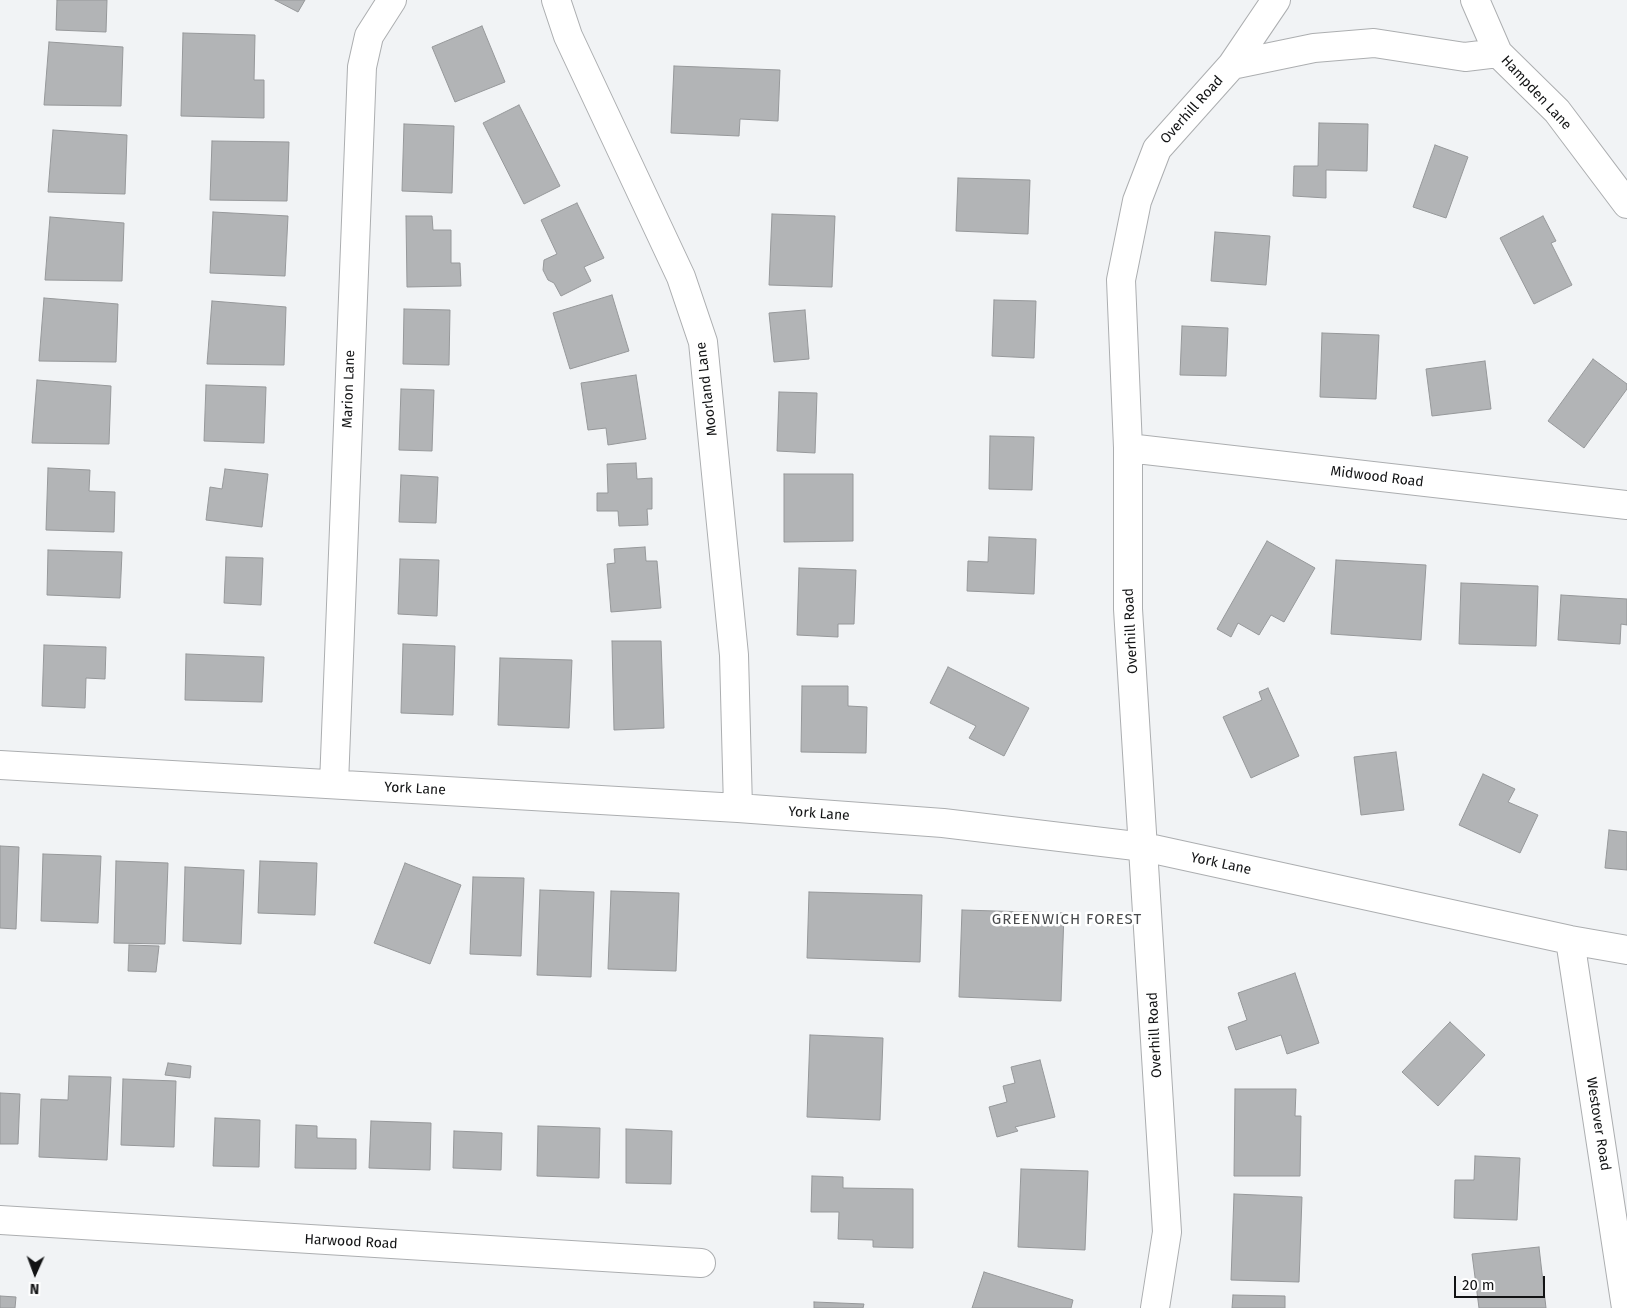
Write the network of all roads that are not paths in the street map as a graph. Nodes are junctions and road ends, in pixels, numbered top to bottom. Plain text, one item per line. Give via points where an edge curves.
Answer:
1 (392, 0) edge
2 (556, 0) edge
3 (1276, 0) edge
4 (1475, 0) edge
5 (1498, 53) junction
6 (1232, 65) junction
7 (1627, 204) edge
8 (1128, 448) junction
9 (1627, 505) edge
10 (0, 765) edge
11 (334, 784) junction
12 (738, 808) junction
13 (1144, 847) junction
14 (1570, 940) junction
15 (1627, 950) edge
16 (0, 1220) edge
17 (701, 1263) dead end
18 (1155, 1308) edge
19 (1626, 1308) edge

1 - 11 street, Marion Lane via 369,36 362,68
2 - 12 street, Moorland Lane via 568,36 681,278 703,342 734,655
3 - 6 street, Overhill Road
4 - 5 street, Hampden Lane
5 - 6 street via 1465,57 1374,43 1314,48
5 - 7 street, Hampden Lane via 1557,111
6 - 8 street, Overhill Road via 1156,149 1136,200 1122,280
8 - 9 street, Midwood Road
8 - 13 street, Overhill Road via 1128,609
10 - 11 street, York Lane
11 - 12 street, York Lane
12 - 13 street, York Lane via 942,823
13 - 14 street, York Lane
13 - 18 street, Overhill Road via 1167,1232
14 - 15 street, York Lane
14 - 19 street, Westover Road
16 - 17 street, Harwood Road

